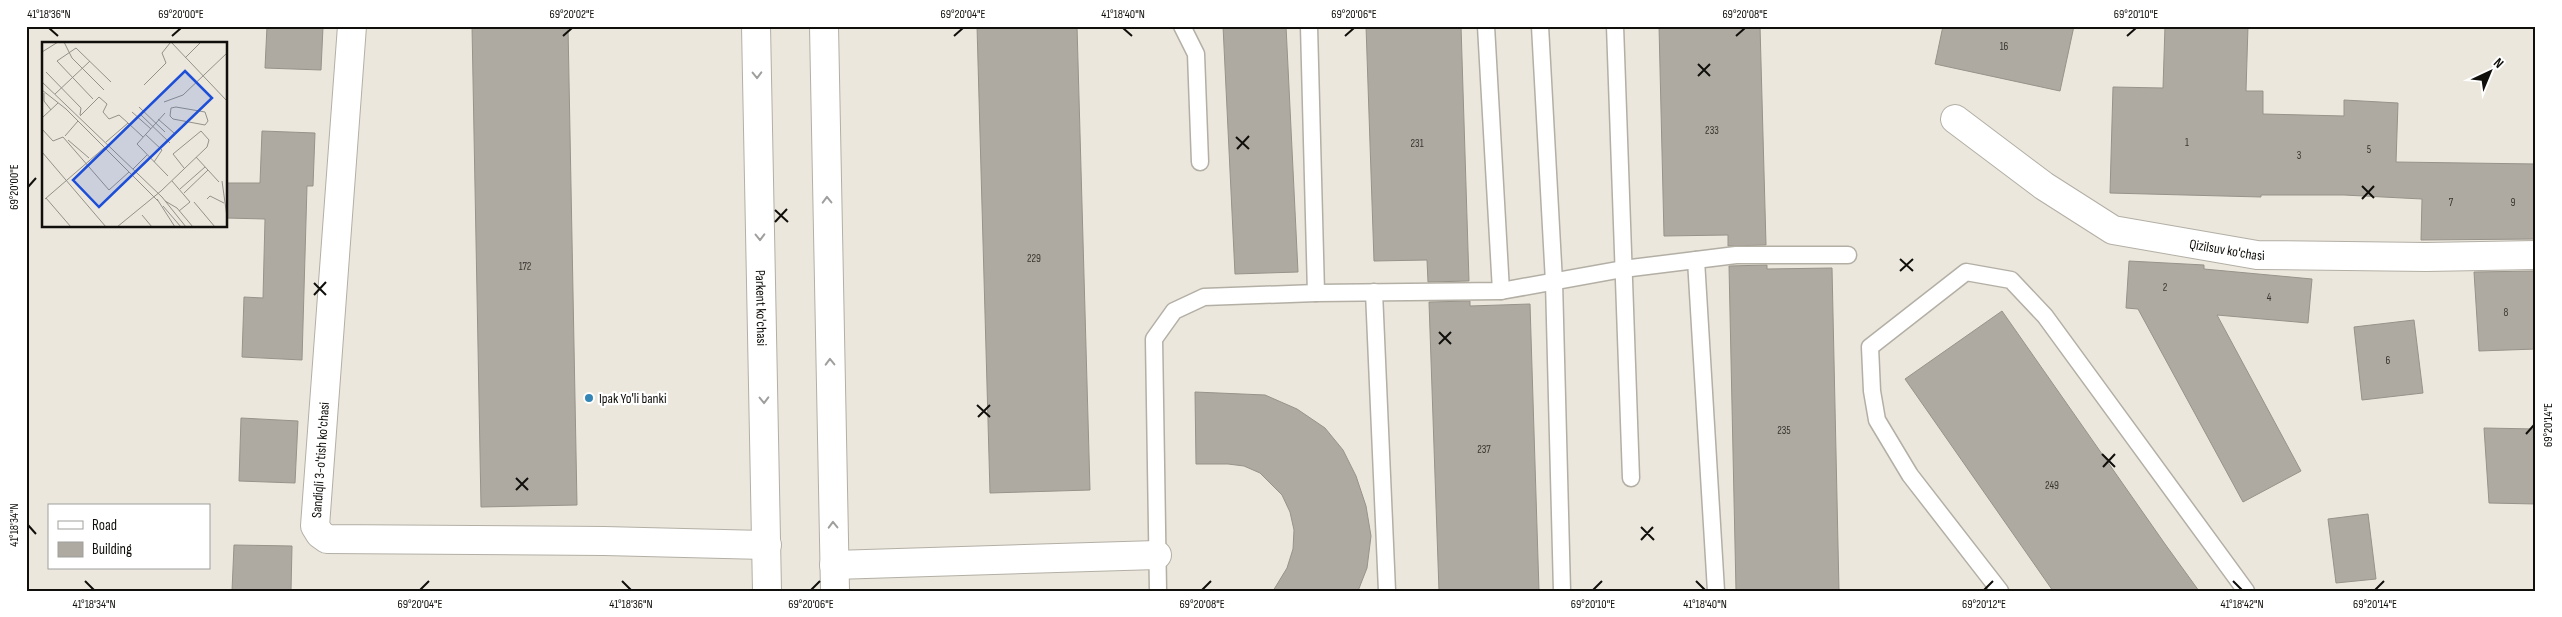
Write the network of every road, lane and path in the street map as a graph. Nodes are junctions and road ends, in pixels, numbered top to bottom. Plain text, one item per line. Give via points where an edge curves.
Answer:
1 (352, 26) edge
2 (756, 26) edge
3 (824, 26) edge
4 (1182, 26) edge
5 (1309, 26) edge
6 (1486, 26) edge
7 (1540, 26) edge
8 (1615, 26) edge
9 (1955, 119) dead end
10 (1200, 162) dead end
11 (1848, 255) dead end
12 (2536, 255) edge
13 (1696, 260) junction
14 (1623, 269) junction
15 (1554, 282) junction
16 (1502, 291) junction
17 (1316, 292) junction
18 (1374, 292) junction
19 (1631, 478) dead end
20 (766, 546) junction
21 (1157, 555) junction
22 (835, 578) edge
23 (768, 591) edge
24 (1158, 591) edge
25 (1387, 591) edge
26 (1562, 591) edge
27 (1716, 591) edge
28 (2000, 591) edge
29 (2246, 591) edge

1 - 20 street, Sandiqli 3-o'tish ko'chasi via 315,526 320,534 327,539 604,540
2 -> 20 street, Parkent ko'chasi
22 -> 3 street
4 - 10 lane via 1196,54
5 - 17 lane
6 - 16 lane
7 - 15 lane
8 - 14 lane
9 - 12 street, Qizilsuv ko'chasi via 2044,186 2113,230 2257,254
11 - 13 lane via 1736,255
13 - 14 lane
13 - 27 lane
14 - 15 lane
14 - 19 lane
15 - 16 lane
15 - 26 lane
16 - 18 lane
17 - 18 lane
17 - 21 lane via 1204,297 1174,311 1154,339
18 - 25 lane
20 - 23 street, Parkent ko'chasi
21 - 22 street
21 - 24 lane
28 - 29 lane via 1910,475 1877,420 1872,391 1870,347 1966,272 2011,280 2045,316

